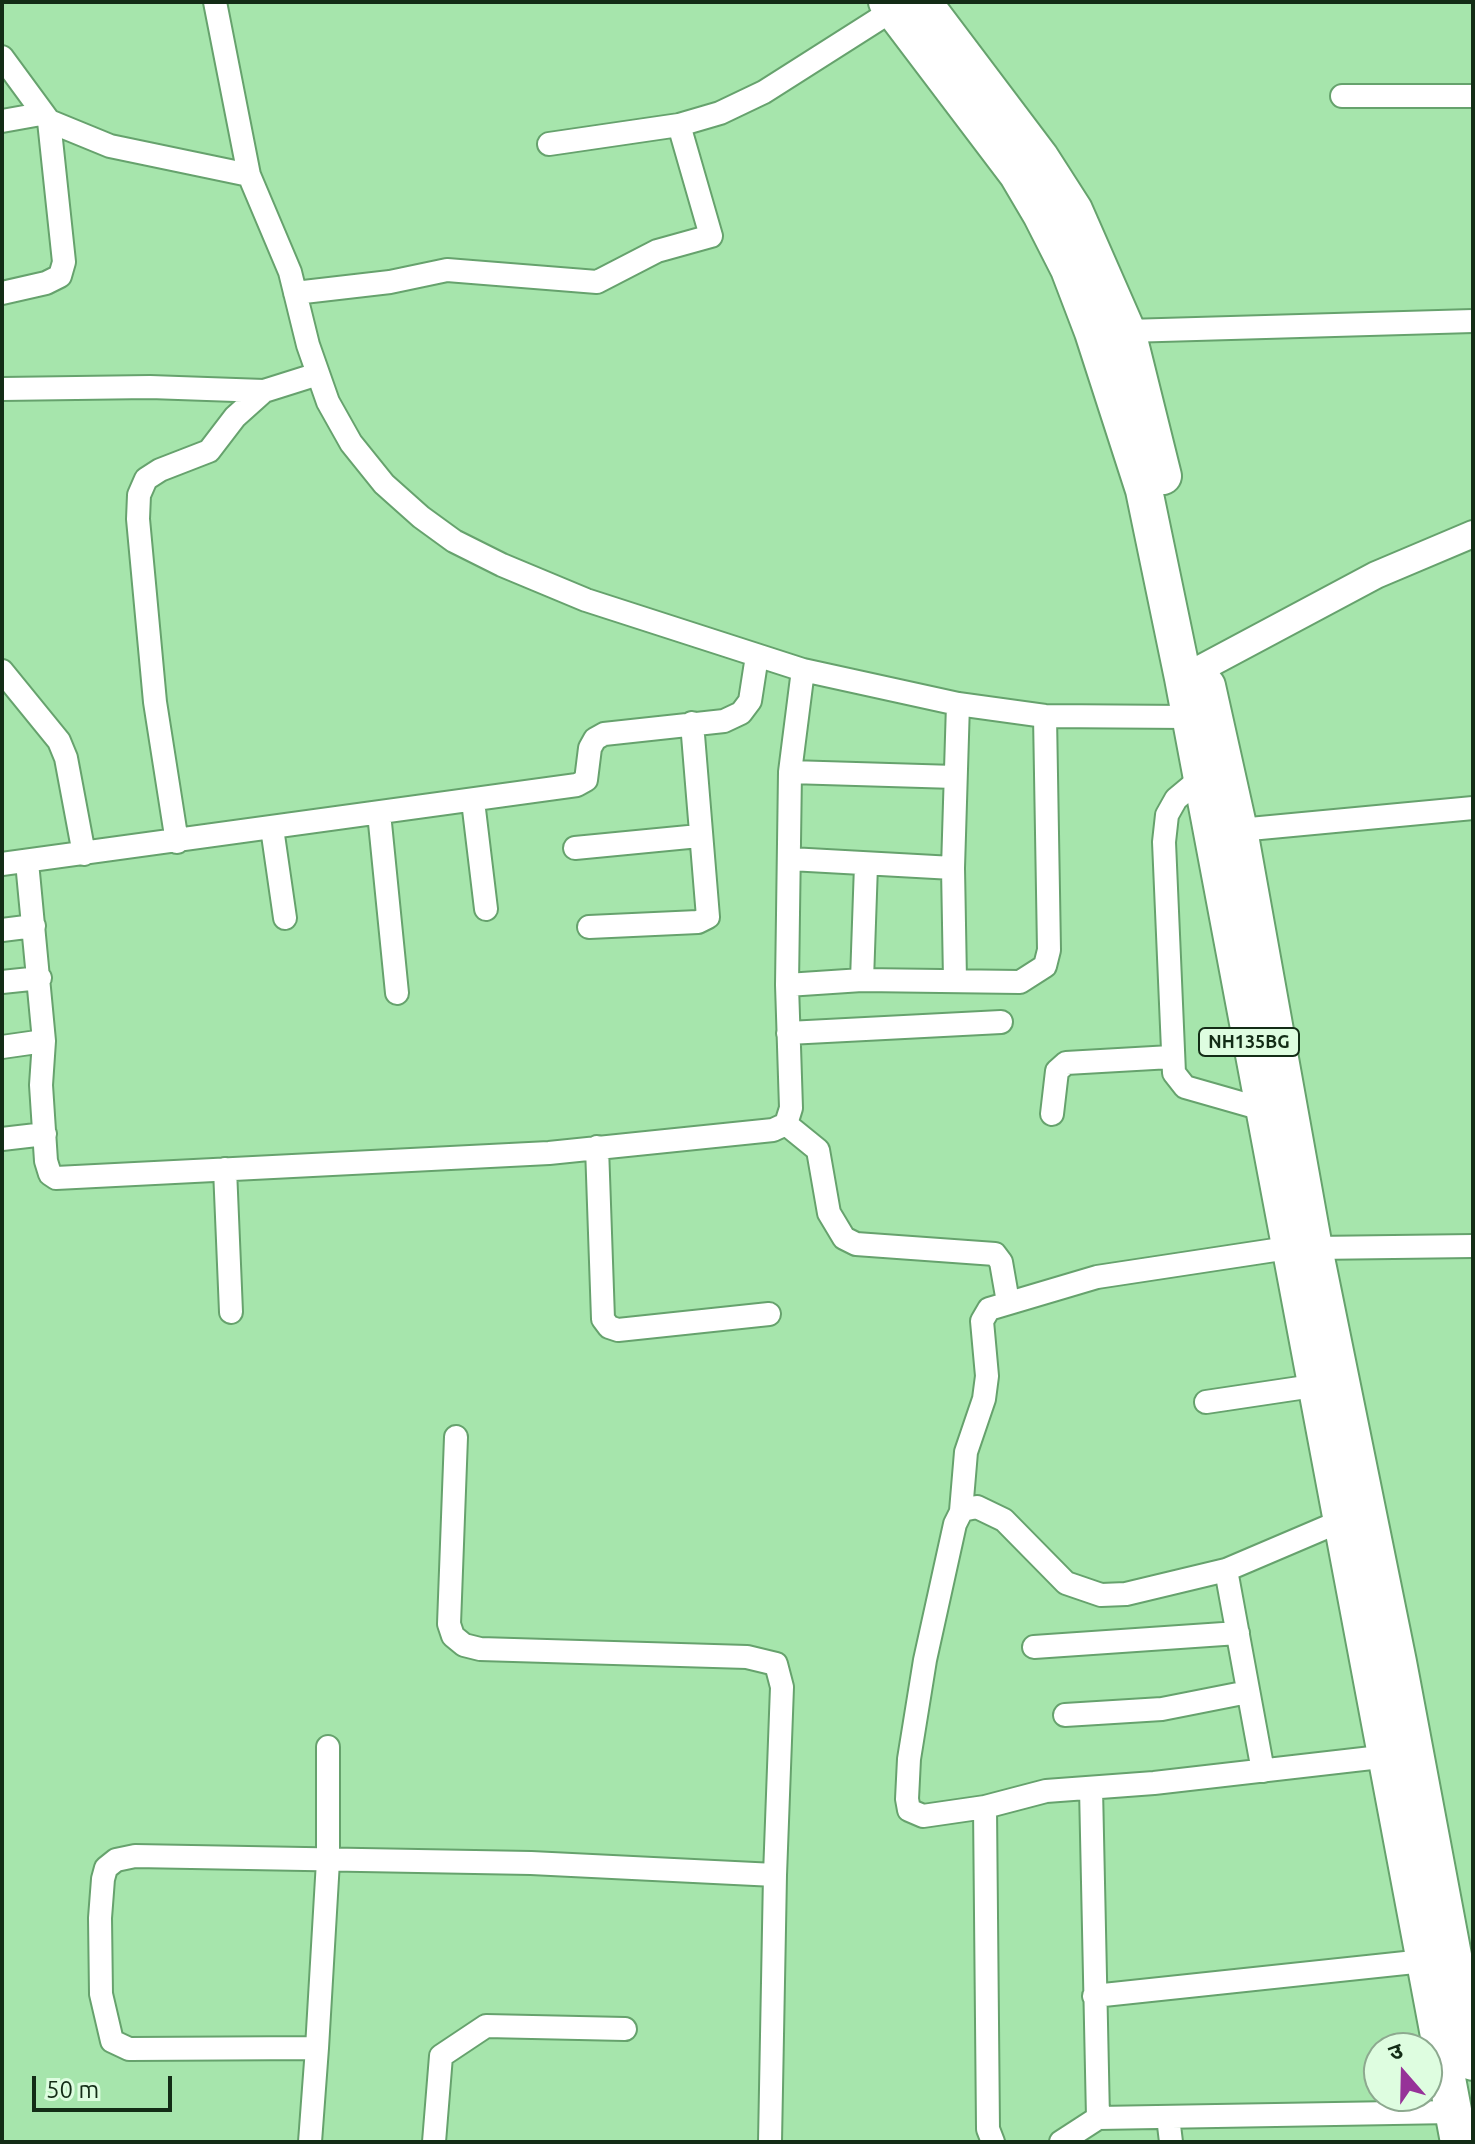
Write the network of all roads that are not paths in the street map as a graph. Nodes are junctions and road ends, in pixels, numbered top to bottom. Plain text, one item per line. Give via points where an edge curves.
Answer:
1 (215, 2) edge
2 (901, 5) edge
3 (2, 57) edge
4 (1342, 96) dead end
5 (1473, 96) edge
6 (45, 118) junction
7 (2, 121) edge
8 (679, 125) junction
9 (549, 144) dead end
10 (249, 175) junction
11 (2, 293) edge
12 (295, 293) junction
13 (1473, 321) edge
14 (1127, 331) junction
15 (318, 374) junction
16 (2, 389) edge
17 (264, 391) junction
18 (1473, 534) edge
19 (757, 656) junction
20 (803, 670) junction
21 (2, 671) edge
22 (1193, 672) junction
23 (958, 704) junction
24 (1045, 716) junction
25 (1189, 717) junction
26 (692, 723) junction
27 (790, 772) junction
28 (955, 777) junction
29 (1200, 779) junction
30 (473, 801) junction
31 (1473, 808) edge
32 (379, 813) junction
33 (272, 828) junction
34 (1239, 830) junction
35 (699, 836) junction
36 (177, 842) junction
37 (575, 848) dead end
38 (84, 854) junction
39 (790, 859) junction
40 (27, 862) junction
41 (2, 864) edge
42 (866, 865) junction
43 (953, 868) junction
44 (486, 909) dead end
45 (285, 918) dead end
46 (34, 926) junction
47 (589, 927) dead end
48 (2, 930) edge
49 (40, 978) junction
50 (862, 980) junction
51 (955, 980) junction
52 (2, 982) edge
53 (787, 985) junction
54 (397, 993) dead end
55 (1001, 1022) dead end
56 (788, 1033) junction
57 (44, 1041) junction
58 (2, 1047) edge
59 (1171, 1057) junction
60 (1262, 1109) junction
61 (1052, 1114) dead end
62 (786, 1124) junction
63 (45, 1134) junction
64 (2, 1139) edge
65 (597, 1147) junction
66 (225, 1169) junction
67 (1473, 1246) edge
68 (1301, 1248) junction
69 (1008, 1302) junction
70 (231, 1312) dead end
71 (769, 1314) dead end
72 (1313, 1386) junction
73 (1206, 1402) dead end
74 (456, 1437) dead end
75 (961, 1511) junction
76 (1341, 1521) junction
77 (1226, 1570) junction
78 (1238, 1633) junction
79 (1034, 1647) dead end
80 (1248, 1692) junction
81 (1065, 1715) dead end
82 (328, 1747) dead end
83 (1400, 1755) junction
84 (1263, 1771) junction
85 (1091, 1788) junction
86 (985, 1807) junction
87 (328, 1861) junction
88 (775, 1875) junction
89 (1424, 1961) junction
90 (1094, 1996) junction
91 (625, 2029) dead end
92 (317, 2048) junction
93 (1473, 2062) edge
94 (1168, 2117) junction
95 (1098, 2118) junction
96 (1456, 2127) edge
97 (310, 2142) edge
98 (434, 2142) edge
99 (770, 2142) edge
100 (993, 2142) edge
101 (1061, 2142) edge
102 (1171, 2142) edge

1 - 10 street
2 - 8 street via 764,92
2 - 14 highway, NH135BG via 1040,157 1074,210
2 - 22 highway, NH135BG via 1018,175 1069,269 1117,401
3 - 6 street
4 - 5 street
6 - 7 street
6 - 10 street via 110,146
6 - 11 street via 64,262 60,276 46,283
8 - 9 street
8 - 12 street via 711,236 657,251 597,282 447,270
10 - 12 street
12 - 15 street
13 - 14 street
14 - 22 highway, NH135BG via 1169,502
15 - 17 street
15 - 19 street via 351,443 384,484 454,541 586,600
16 - 17 street
17 - 36 street via 209,451 160,470 146,479 139,495 155,702
18 - 22 street via 1376,575
19 - 20 street
19 - 26 street via 747,707 724,721
20 - 23 street
20 - 27 street
21 - 38 street via 59,741
22 - 25 highway, NH135BG
22 - 34 highway, NH135BG
23 - 24 street
23 - 28 street
24 - 25 street
24 - 51 street via 1045,966 1020,982
25 - 29 highway, NH135BG
26 - 30 street via 604,734 590,748 586,780 577,785
26 - 35 street
27 - 28 street
27 - 39 street
28 - 43 street
29 - 59 street via 1176,799 1167,815 1164,842
29 - 60 highway, NH135BG
30 - 32 street
30 - 44 street
31 - 34 street
32 - 33 street
32 - 54 street
33 - 36 street
33 - 45 street
34 - 68 highway, NH135BG
35 - 37 street
35 - 47 street via 708,917 698,922
36 - 38 street
38 - 40 street
39 - 42 street
39 - 53 street
40 - 41 street
40 - 46 street
42 - 43 street
42 - 50 street
43 - 51 street
46 - 48 street
46 - 49 street
49 - 52 street
49 - 57 street
50 - 51 street
50 - 53 street
53 - 56 street
55 - 56 street
56 - 62 street via 791,1108
57 - 58 street
57 - 63 street
59 - 60 street via 1174,1073 1185,1087
59 - 61 street via 1066,1063 1057,1071
60 - 68 highway, NH135BG
62 - 65 street via 773,1130
62 - 69 street via 818,1150 829,1213 844,1238 856,1244 995,1254
63 - 64 street
63 - 66 street via 47,1168 67,1181
65 - 66 street
65 - 71 street via 603,1319 609,1327
66 - 70 street
67 - 68 street
68 - 69 street via 1097,1277
68 - 72 highway, NH135BG
68 - 83 highway, NH135BG
69 - 75 street via 989,1309 982,1321 987,1376 966,1452
72 - 73 street
72 - 76 highway, NH135BG
74 - 88 street via 449,1624 464,1645 747,1657 776,1664 782,1687
75 - 77 street via 977,1507 1004,1520 1066,1583 1101,1595
75 - 86 street via 925,1660 907,1799 909,1810 923,1816
76 - 77 street
76 - 83 highway, NH135BG
77 - 78 street
78 - 79 street
78 - 80 street
80 - 81 street via 1162,1709
80 - 84 street
82 - 87 street
83 - 84 street
83 - 89 highway, NH135BG
83 - 93 highway, NH135BG
84 - 85 street
85 - 86 street via 1046,1791
85 - 90 street
86 - 100 street via 988,2129
87 - 88 street via 531,1863
87 - 92 street
87 - 92 street via 135,1856 116,1860 106,1868 100,1918 101,1994 108,2032 117,2044 129,2049
88 - 99 street
89 - 90 street
89 - 96 highway, NH135BG
90 - 95 street
91 - 98 street via 486,2026 441,2056
92 - 97 street
94 - 95 street
94 - 96 street
94 - 102 street
95 - 101 street

